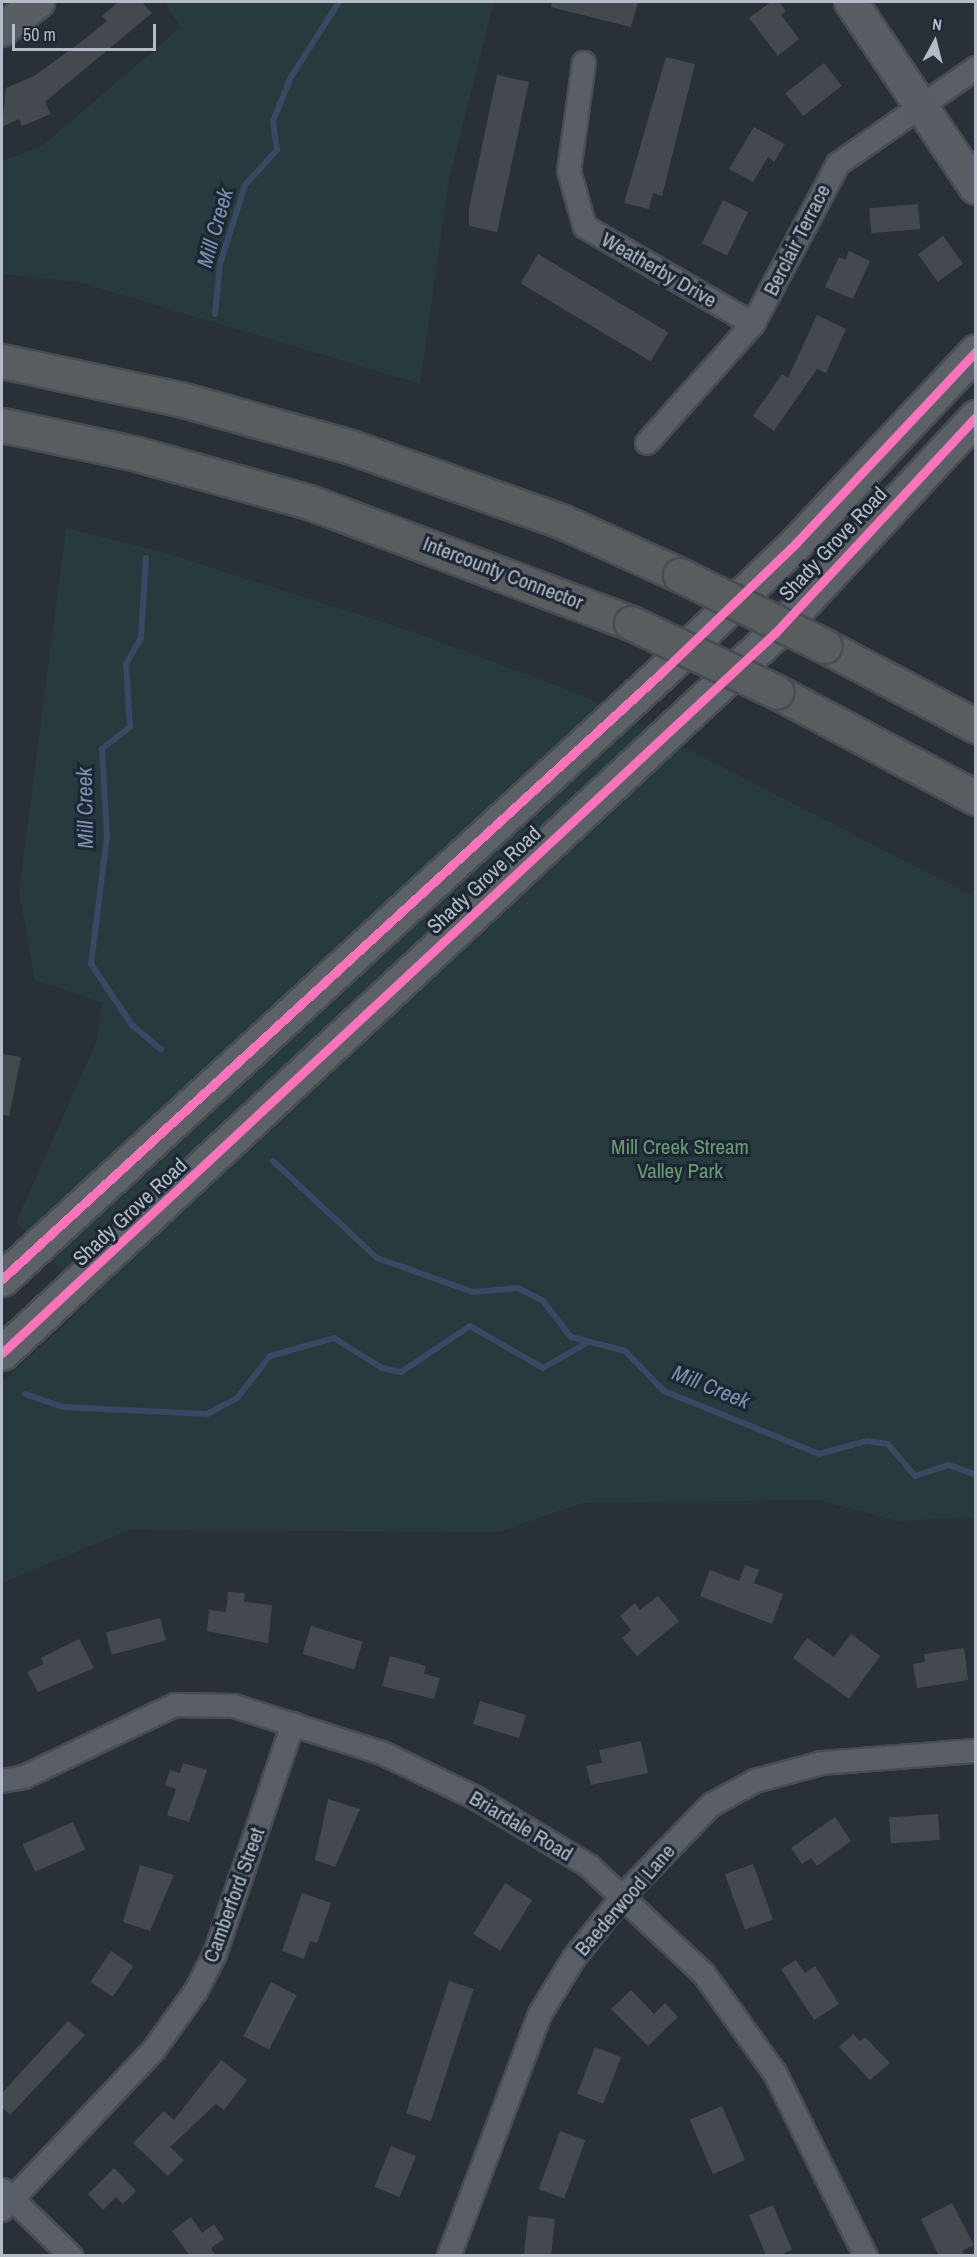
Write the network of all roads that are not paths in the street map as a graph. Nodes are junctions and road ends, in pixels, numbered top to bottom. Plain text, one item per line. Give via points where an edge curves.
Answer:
1 (38, 2) edge
2 (851, 2) edge
3 (2, 30) edge
4 (584, 63) dead end
5 (975, 68) edge
6 (918, 105) junction
7 (975, 188) edge
8 (753, 324) junction
9 (975, 351) edge
10 (2, 361) edge
11 (975, 417) edge
12 (2, 425) edge
13 (646, 443) dead end
14 (975, 726) edge
15 (975, 798) edge
16 (2, 1279) edge
17 (2, 1353) edge
18 (294, 1724) junction
19 (975, 1751) edge
20 (2, 1781) edge
21 (624, 1895) junction
22 (5, 2199) edge
23 (71, 2256) edge
24 (449, 2256) edge
25 (866, 2256) edge

1 - 3 street
2 - 6 street
4 - 8 street, Weatherby Drive via 569,171 585,227
5 - 6 street, Berclair Terrace
6 - 7 street
6 - 8 street, Berclair Terrace via 838,165
8 - 13 street, Berclair Terrace
9 - 16 main road, Shady Grove Road via 796,543 662,672
10 - 14 highway, bridge via 180,399 351,447 561,521 825,646
11 - 17 main road, Shady Grove Road via 776,632
12 - 15 highway, Intercounty Connector, bridge via 136,454 309,502 630,622 777,692
18 - 20 street, Briardale Road via 234,1706 175,1705 24,1777
18 - 21 street, Briardale Road via 382,1753 476,1798 589,1866
18 - 22 street, Camberford Street via 216,1954 196,1990 153,2051
19 - 21 street, Baederwood Lane via 822,1763 755,1781 711,1805
21 - 24 street, Baederwood Lane via 574,1958 540,2014
21 - 25 street, Briardale Road via 704,1974 775,2073
22 - 23 street

